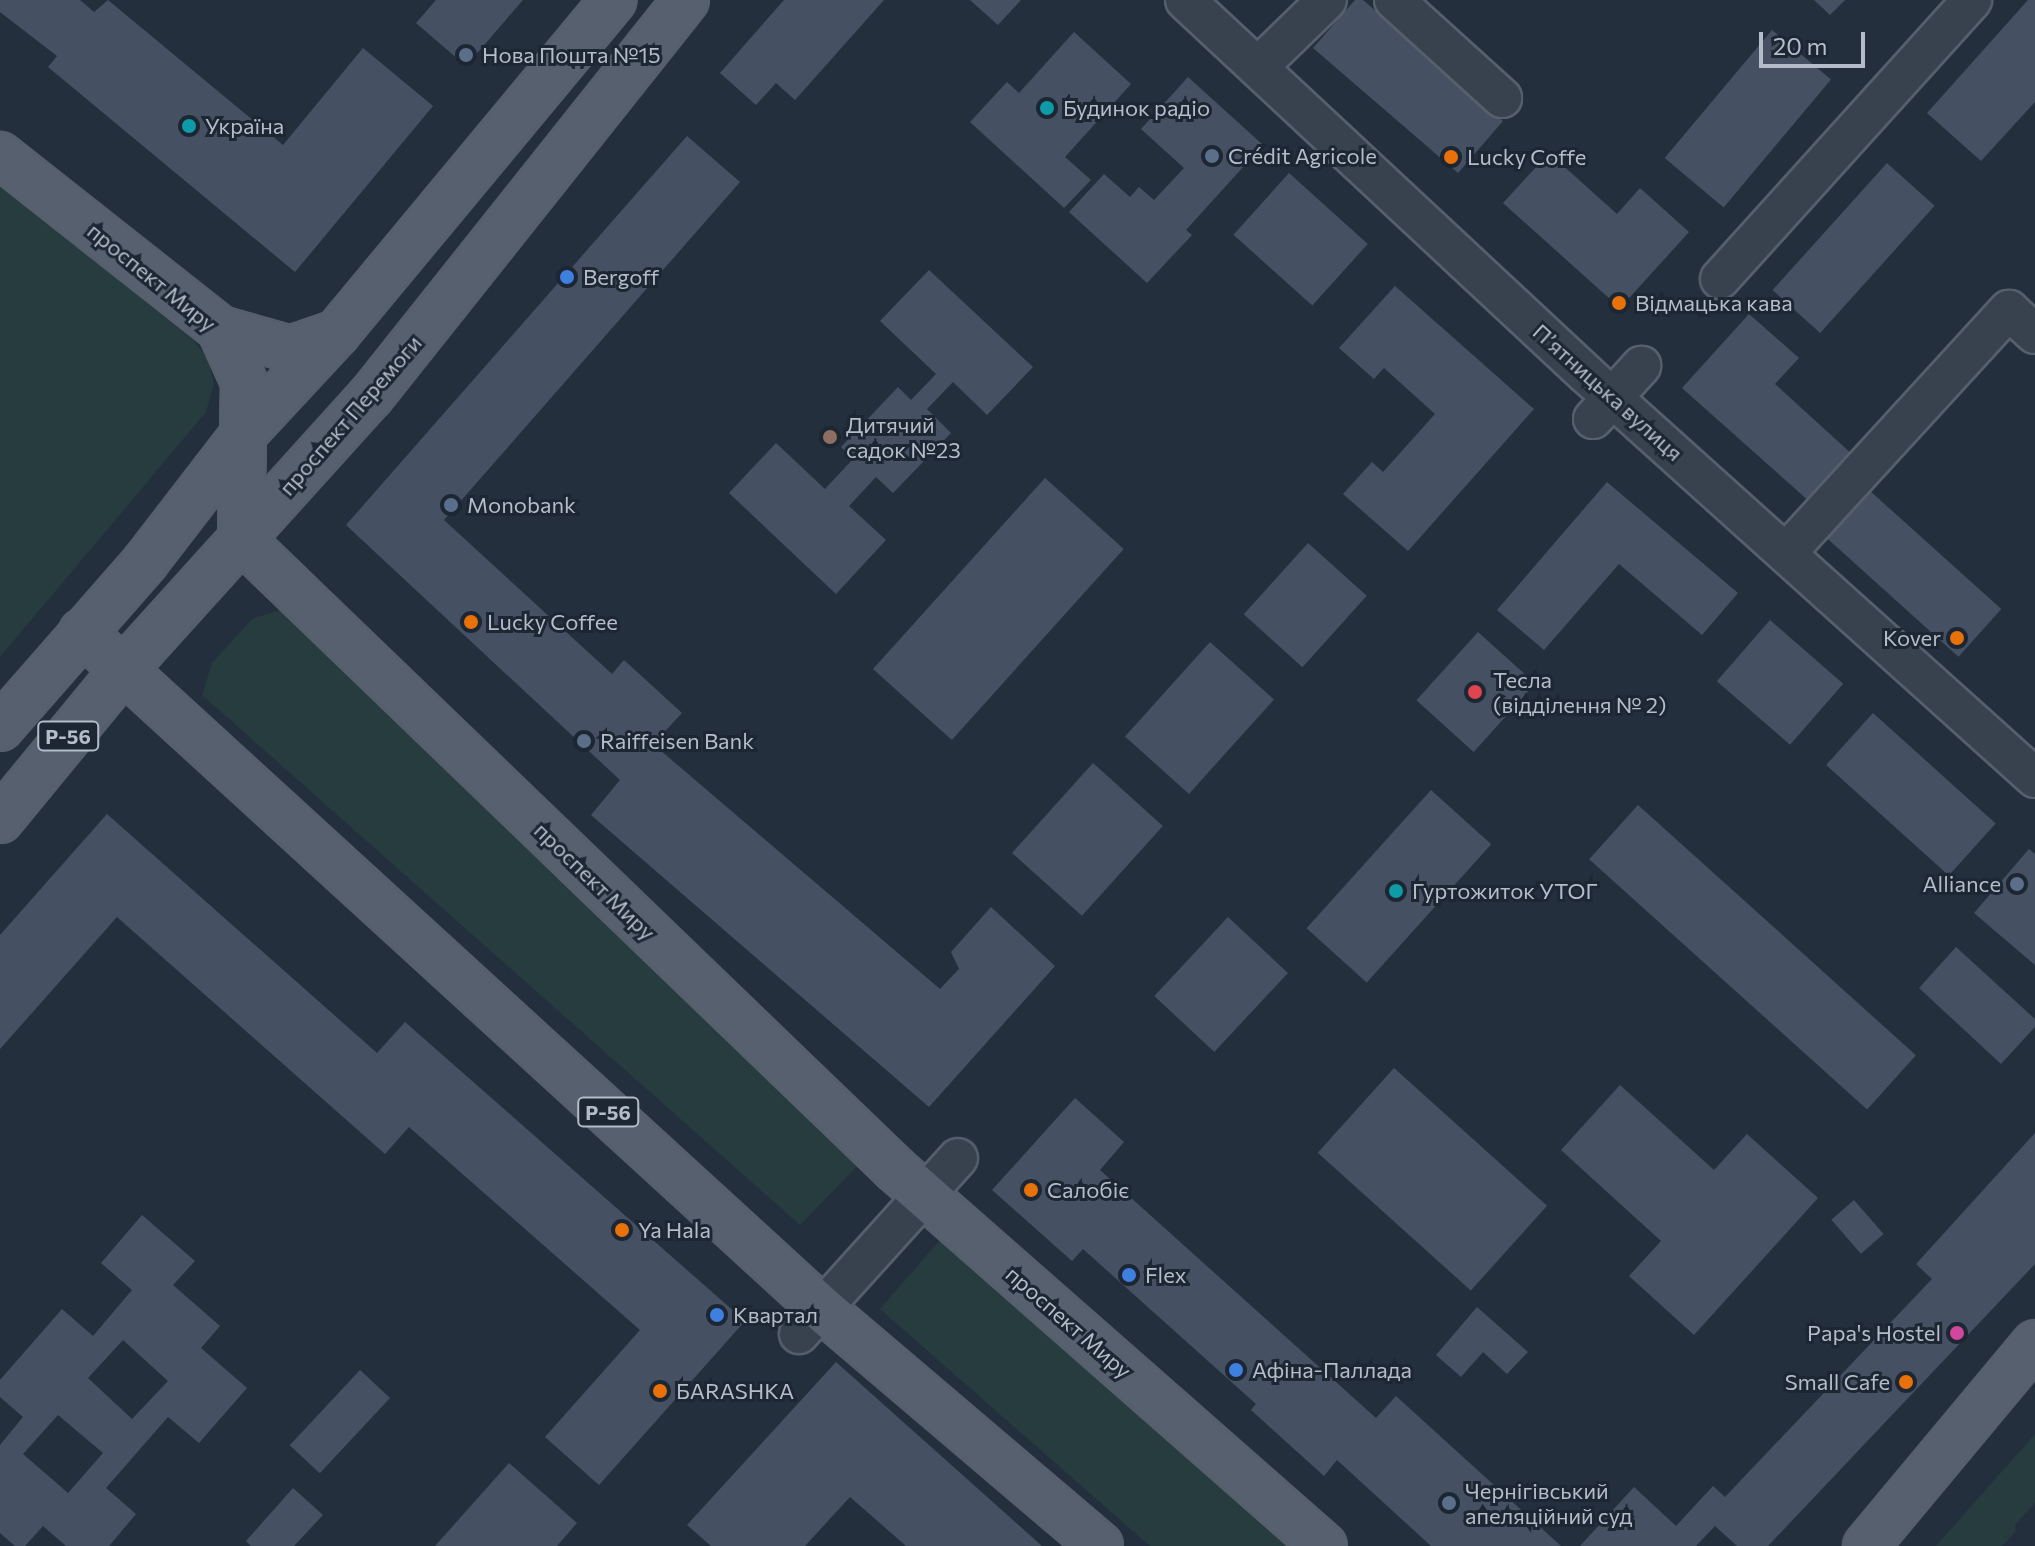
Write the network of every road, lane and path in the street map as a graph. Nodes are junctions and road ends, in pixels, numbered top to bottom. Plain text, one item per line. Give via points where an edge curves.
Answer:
1 (613, 0) edge
2 (686, 0) edge
3 (1185, 0) edge
4 (1327, 0) edge
5 (1394, 0) edge
6 (1972, 0) edge
7 (1258, 67) junction
8 (1502, 98) dead end
9 (0, 155) edge
10 (1720, 279) dead end
11 (220, 329) junction
12 (337, 333) junction
13 (2035, 334) edge
14 (1641, 366) dead end
15 (1603, 408) junction
16 (247, 430) junction
17 (241, 539) junction
18 (1786, 553) junction
19 (146, 561) junction
20 (82, 632) junction
21 (124, 669) junction
22 (7, 713) edge
23 (2035, 778) edge
24 (0, 820) edge
25 (958, 1158) dead end
26 (926, 1194) junction
27 (810, 1321) junction
28 (2035, 1343) edge
29 (1100, 1546) edge
30 (1324, 1546) edge
31 (1866, 1546) edge

1 - 12 main road
2 - 17 main road, проспект Перемоги via 371,396
3 - 7 street, Пʼятницька вулиця
4 - 7 street
5 - 8 street
6 - 10 street
7 - 15 street, Пʼятницька вулиця
9 - 11 main road, проспект Миру
11 - 12 main road via 290,349
11 - 16 main road, проспект Миру via 244,382
12 - 16 main road
13 - 18 street via 2009,310
14 - 15 street
15 - 18 street, Пʼятницька вулиця
16 - 17 main road, проспект Миру
16 - 19 main road
17 - 19 main road
17 - 21 main road, проспект Перемоги
17 - 26 main road, проспект Миру
18 - 23 street, Пʼятницька вулиця
19 - 20 main road, Р-56
20 - 21 main road
20 - 22 main road, Р-56
21 - 22 main road
21 - 24 main road, проспект Перемоги / Р-56
21 - 27 main road, Р-56
25 - 26 street
26 - 27 street
26 - 30 main road, проспект Миру
27 - 29 main road, Р-56
28 - 31 main road

